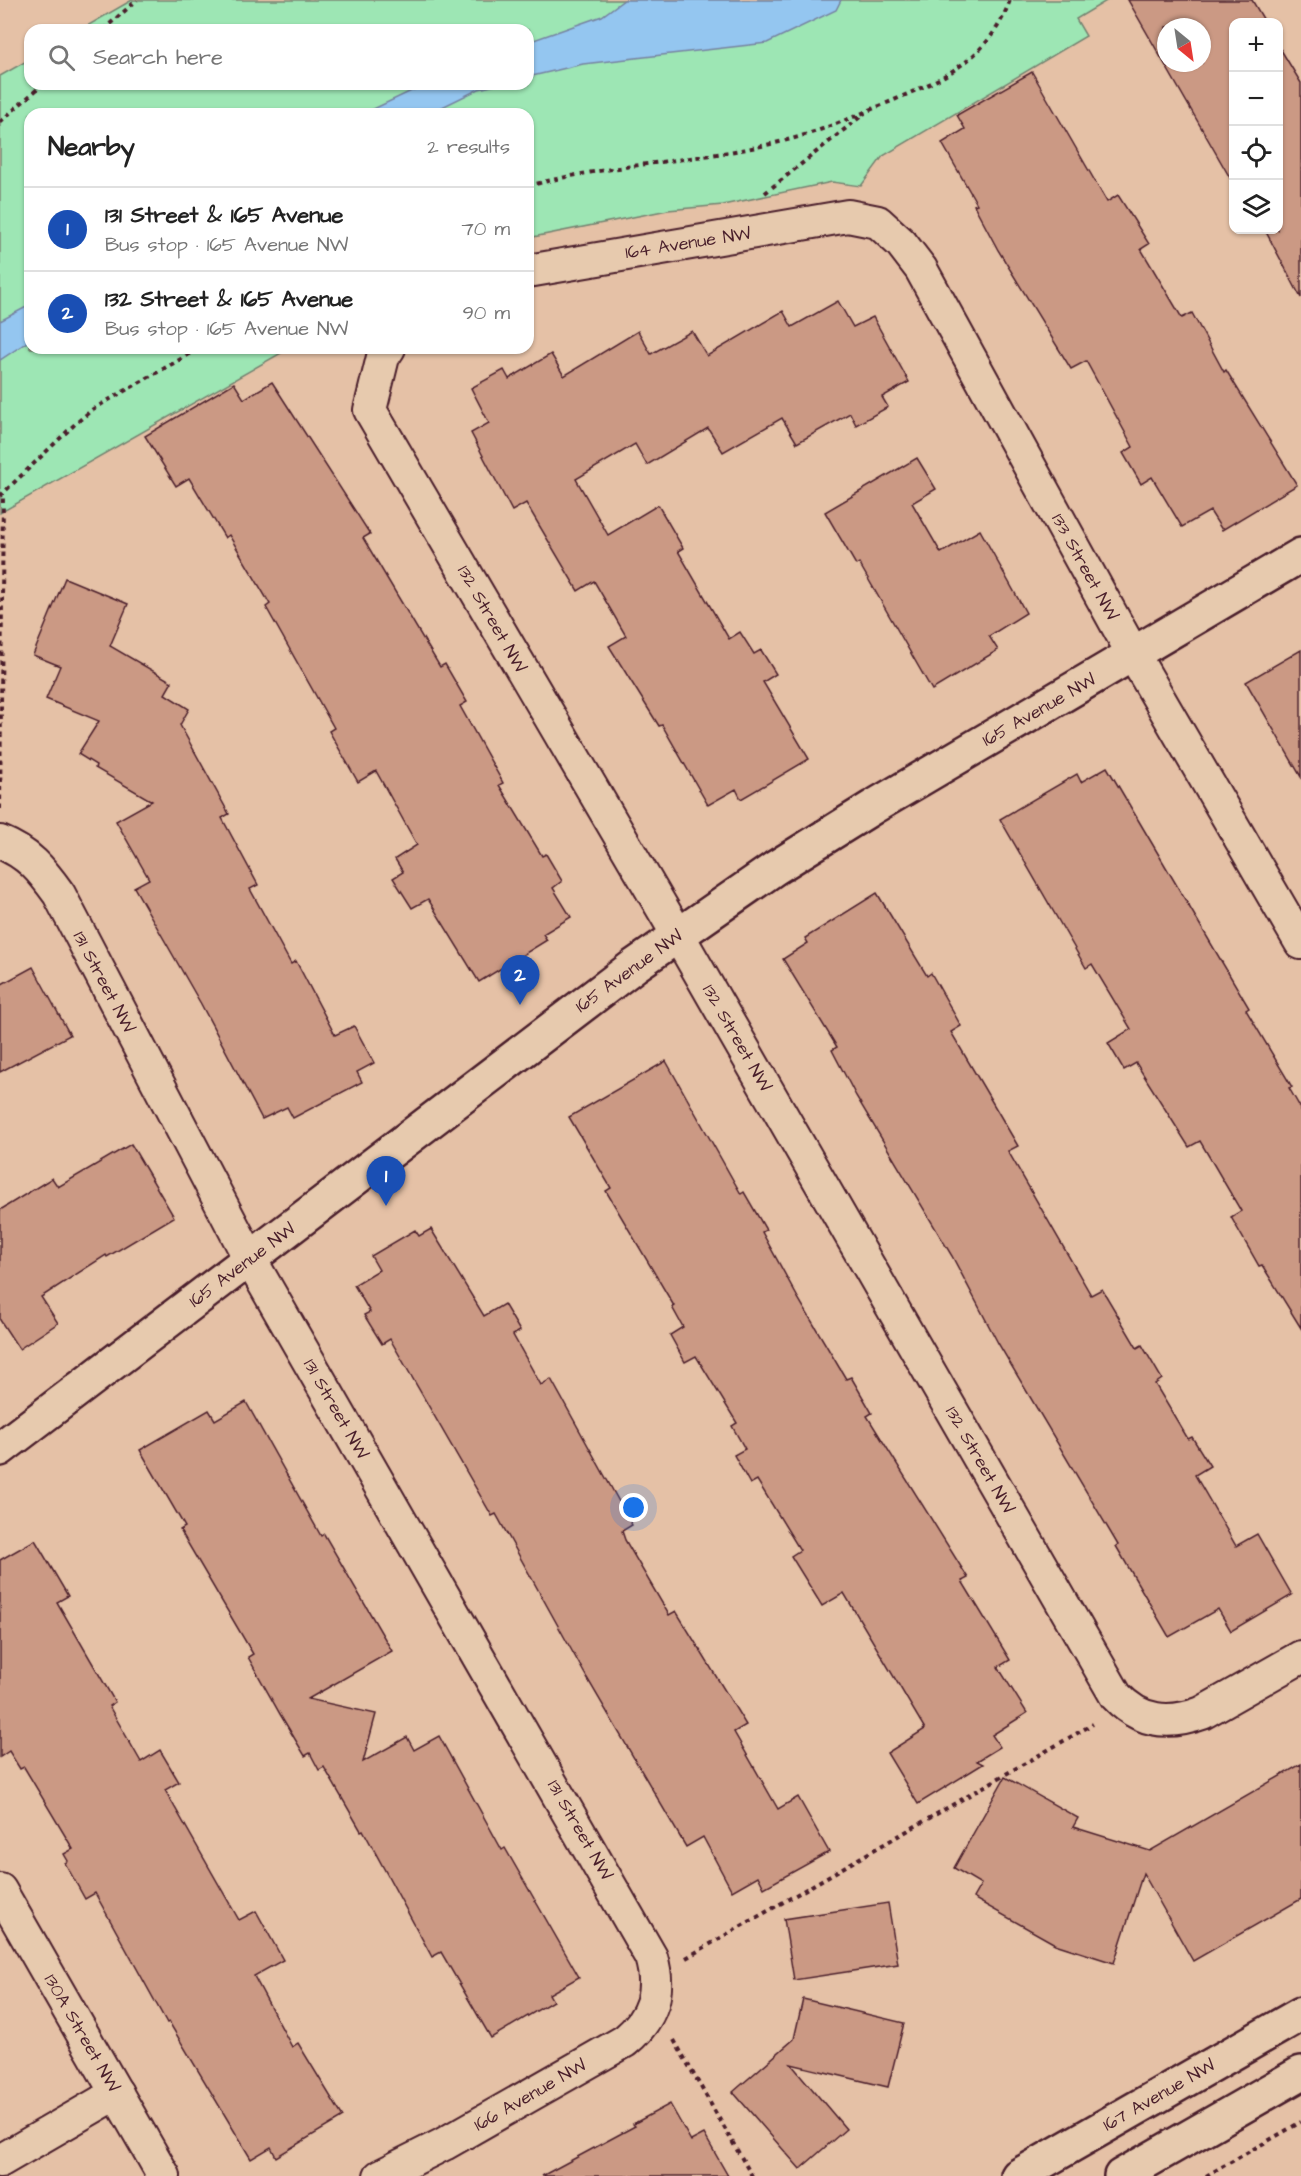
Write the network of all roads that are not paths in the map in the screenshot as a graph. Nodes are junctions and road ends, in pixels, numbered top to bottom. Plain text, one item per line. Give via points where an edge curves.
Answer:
1 (848, 216) joint
2 (534, 270) edge
3 (385, 354) edge
4 (1301, 555) edge
5 (1133, 654) junction
6 (0, 842) edge
7 (678, 935) junction
8 (1301, 943) edge
9 (250, 1260) junction
10 (0, 1449) edge
11 (1301, 1657) edge
12 (0, 1890) edge
13 (655, 1989) joint
14 (1301, 2014) edge
15 (1301, 2073) edge
16 (117, 2093) junction
17 (0, 2161) edge
18 (164, 2176) edge
19 (380, 2176) edge
20 (1018, 2176) edge
21 (1121, 2176) edge

1 - 2 street, 164 Avenue NW
1 - 5 street, 133 Street NW via 878,222 921,269
3 - 7 street, 132 Street NW via 369,410
4 - 5 street, 165 Avenue NW
5 - 7 street, 165 Avenue NW via 813,844
5 - 8 street, 133 Street NW
6 - 9 street, 131 Street NW via 22,851 58,894
7 - 9 street, 165 Avenue NW
7 - 11 street, 132 Street NW via 1109,1684 1134,1712 1170,1721 1202,1713
9 - 10 street, 165 Avenue NW
9 - 13 street, 131 Street NW via 643,1938
12 - 16 street, 130A Street NW
13 - 19 street, 166 Avenue NW via 640,2027 626,2041
14 - 20 street, 167 Avenue NW
15 - 21 street
16 - 17 street
16 - 18 street, 130A Street NW

